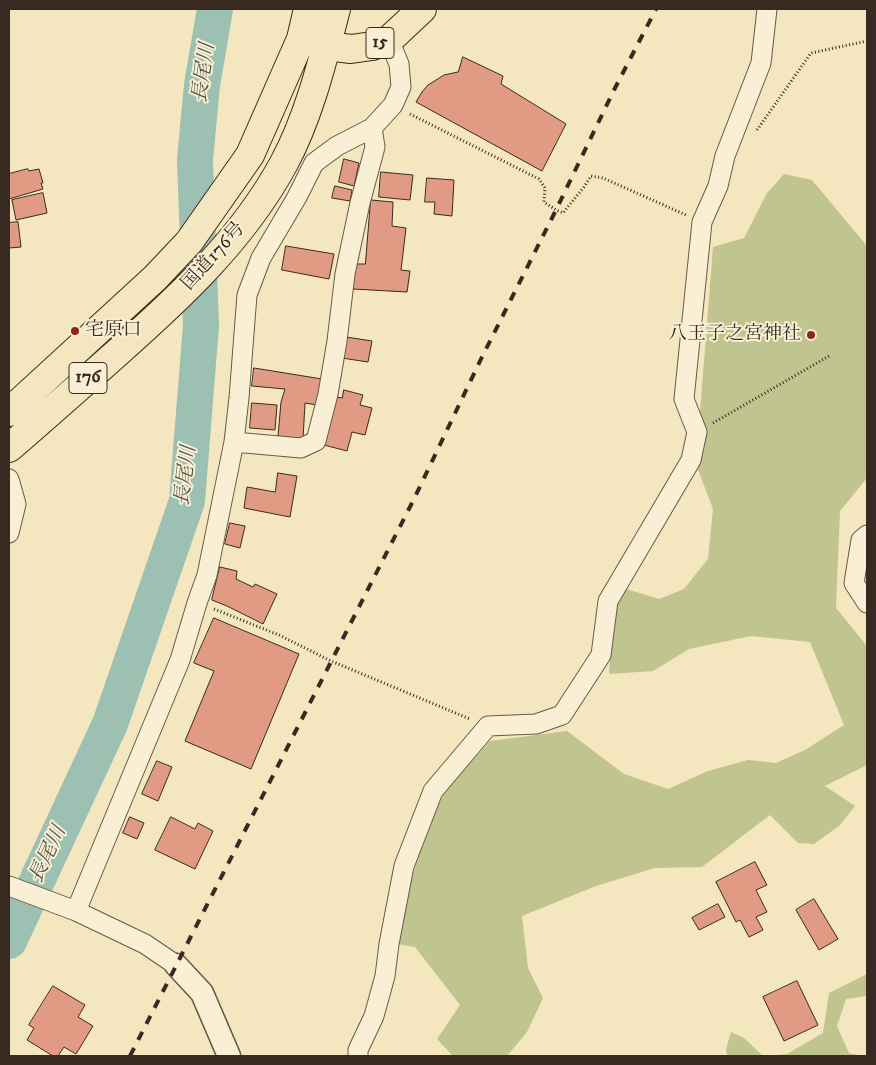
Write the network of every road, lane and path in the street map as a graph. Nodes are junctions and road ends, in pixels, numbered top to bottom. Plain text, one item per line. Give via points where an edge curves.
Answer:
1 (308, 9) edge
2 (336, 9) edge
3 (422, 9) edge
4 (767, 9) edge
5 (301, 38) junction
6 (389, 40) junction
7 (867, 41) edge
8 (327, 46) junction
9 (393, 106) junction
10 (372, 128) junction
11 (756, 132) dead end
12 (702, 222) junction
13 (829, 356) dead end
14 (9, 412) edge
15 (697, 432) junction
16 (234, 442) junction
17 (9, 448) edge
18 (9, 479) edge
19 (9, 533) edge
20 (867, 535) edge
21 (197, 603) junction
22 (867, 603) edge
23 (488, 726) junction
24 (9, 886) edge
25 (76, 910) junction
26 (176, 965) joint
27 (228, 1056) edge
28 (358, 1056) edge

1 - 5 main road, 国道176号 / 176
2 - 8 main road, 国道176号 / 176
3 - 6 main road, 15
4 - 12 street via 761,63
5 - 8 main road, 15
5 - 14 main road, 国道176号 / 176 via 250,155 189,242 155,278
6 - 8 main road, 15 via 351,49
6 - 9 street via 399,64 401,87
7 - 11 path via 811,53
8 - 17 main road, 国道176号 / 176 via 303,122 285,161 245,224 205,271 167,308
9 - 10 street
9 - 12 path via 539,179 545,188 544,202 556,210 564,213 591,176 603,178
10 - 16 street via 337,146 314,163 260,258 247,295
10 - 16 street via 375,147 345,274 337,341 316,441 301,448
12 - 15 street via 684,399
13 - 15 path
15 - 23 street via 692,460 608,601 601,655 562,716 536,724
16 - 21 street via 207,575
18 - 19 street via 16,504
20 - 22 street via 861,540 854,583
21 - 23 path
21 - 25 street via 180,660
23 - 28 street via 433,791 404,866 385,976
24 - 25 street
25 - 26 street via 145,944
26 - 27 street via 202,993

